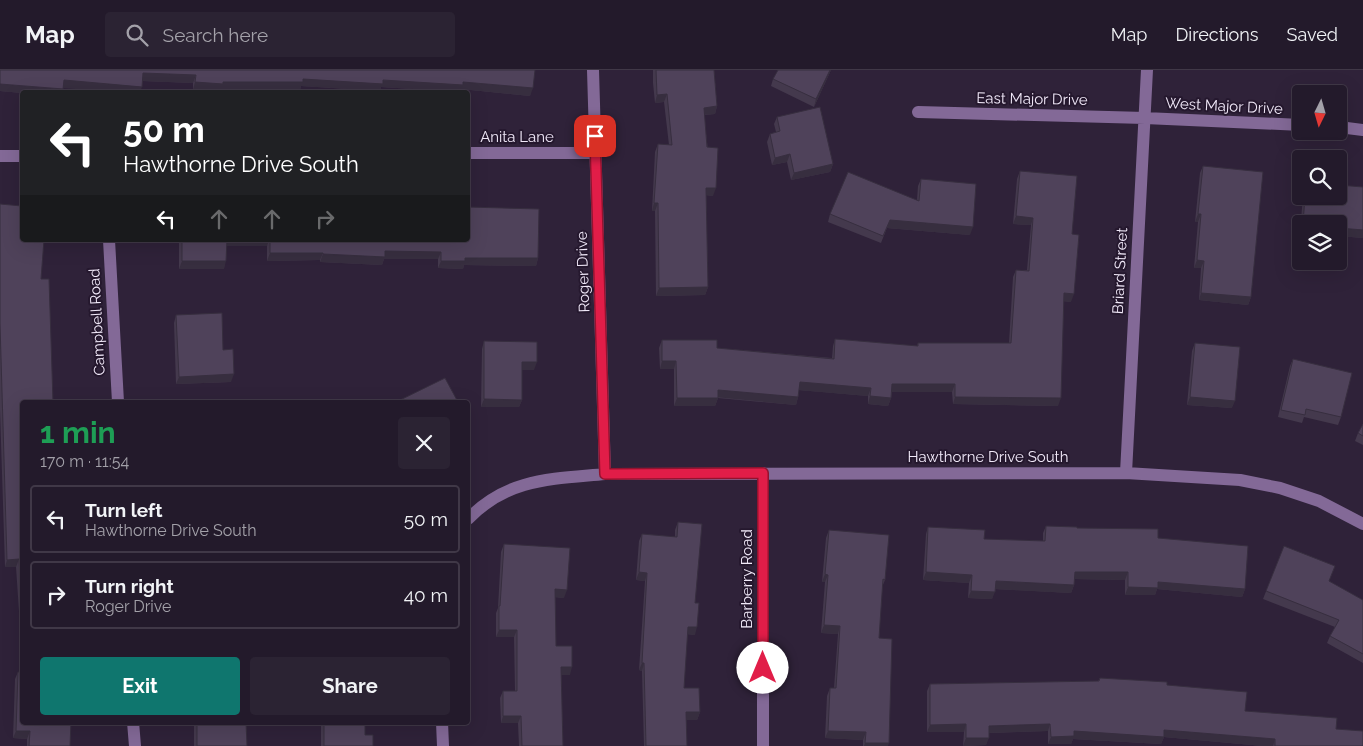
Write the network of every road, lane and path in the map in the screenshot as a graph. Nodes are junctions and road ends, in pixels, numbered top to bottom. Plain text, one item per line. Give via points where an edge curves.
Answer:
1 (593, 70) edge
2 (1147, 70) edge
3 (918, 112) dead end
4 (1145, 118) junction
5 (1292, 126) edge
6 (1348, 128) edge
7 (1363, 130) edge
8 (470, 153) edge
9 (596, 153) junction
10 (0, 156) edge
11 (20, 156) edge
12 (110, 242) edge
13 (118, 400) edge
14 (763, 473) junction
15 (1126, 473) junction
16 (605, 474) junction
17 (470, 518) edge
18 (1363, 524) edge
19 (133, 725) edge
20 (442, 725) edge
21 (135, 746) edge
22 (443, 746) edge
23 (763, 746) edge

1 - 9 street, Roger Drive
2 - 4 street, Briard Street
3 - 4 street, East Major Drive
4 - 5 street, West Major Drive
4 - 15 street, Briard Street
6 - 7 street
8 - 9 street, Anita Lane
9 - 16 street, Roger Drive
10 - 11 street
12 - 13 street, Campbell Road
14 - 15 street, Hawthorne Drive South
14 - 16 street, Hawthorne Drive South
14 - 23 street, Barberry Road
15 - 18 street, Hawthorne Drive South via 1240,480 1280,488 1319,501
16 - 17 street, Hawthorne Drive South via 542,480 503,492
19 - 21 street
20 - 22 street

